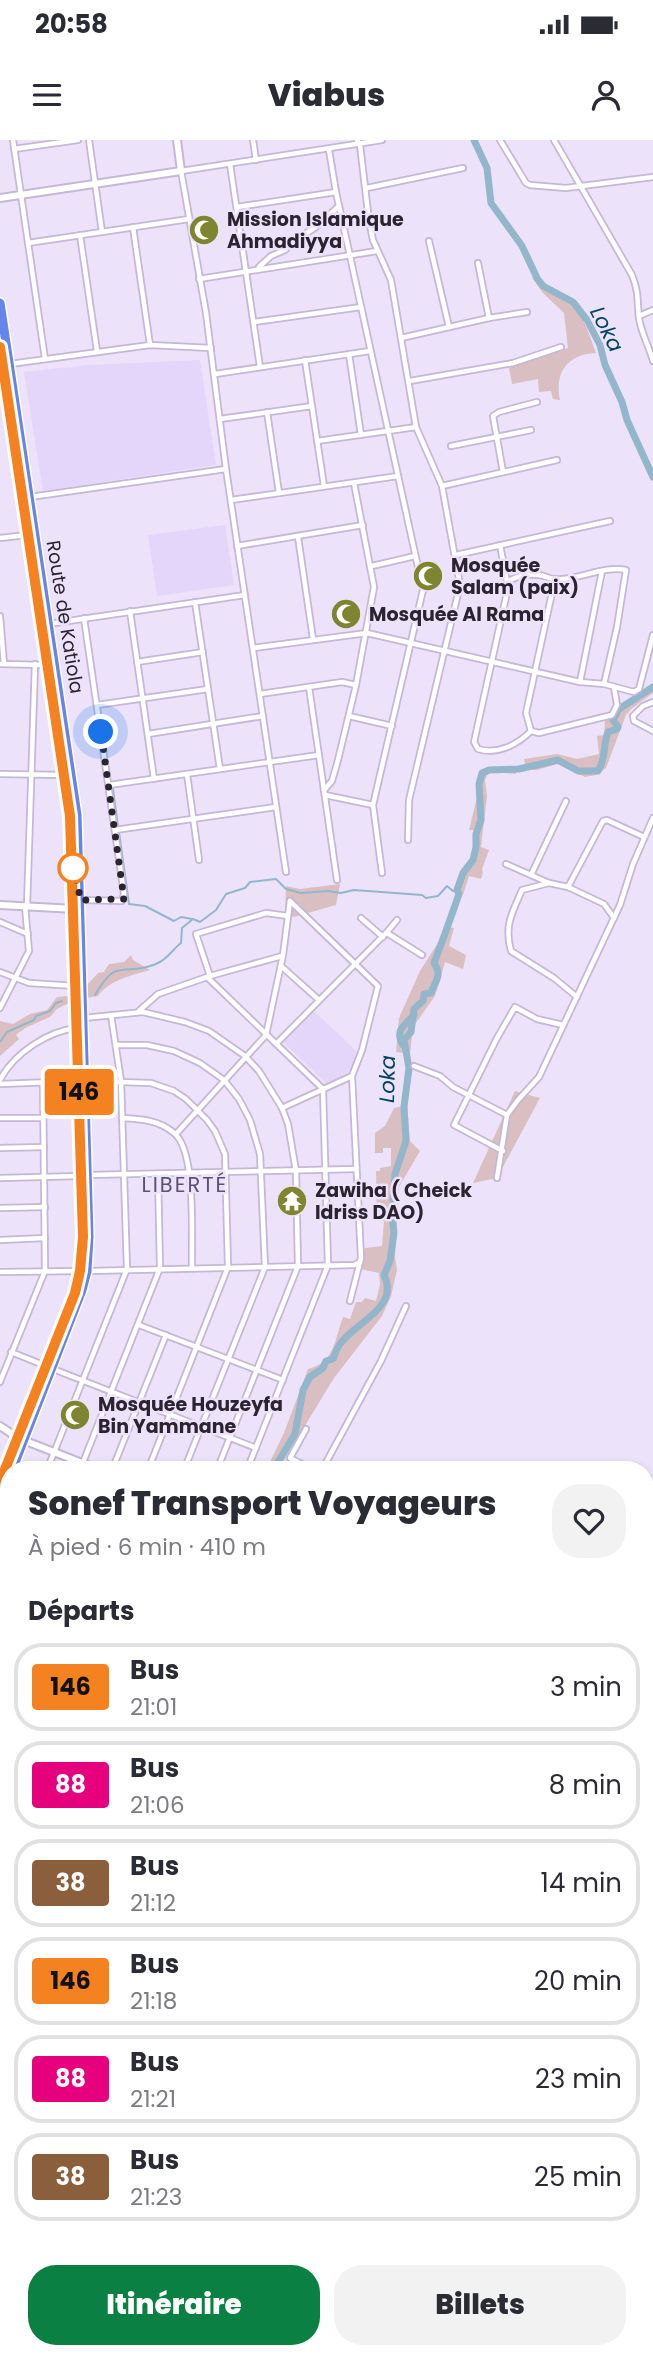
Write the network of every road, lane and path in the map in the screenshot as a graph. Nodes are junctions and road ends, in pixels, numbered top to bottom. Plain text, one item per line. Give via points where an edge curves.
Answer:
1 (13, 140) edge
2 (78, 140) edge
3 (89, 140) edge
4 (177, 140) edge
5 (253, 140) edge
6 (382, 140) edge
7 (500, 140) edge
8 (554, 140) edge
9 (359, 143) edge
10 (14, 149) junction
11 (329, 150) junction
12 (256, 160) junction
13 (230, 164) junction
14 (463, 168) dead end
15 (181, 172) junction
16 (653, 177) edge
17 (95, 184) junction
18 (581, 187) junction
19 (367, 188) junction
20 (336, 192) junction
21 (21, 195) junction
22 (0, 198) edge
23 (339, 206) junction
24 (237, 207) junction
25 (188, 219) junction
26 (133, 227) junction
27 (102, 232) junction
28 (80, 235) junction
29 (429, 241) dead end
30 (28, 243) junction
31 (377, 251) junction
32 (350, 256) junction
33 (478, 263) dead end
34 (255, 269) junction
35 (246, 271) junction
36 (200, 279) junction
37 (0, 303) edge
38 (361, 307) junction
39 (653, 310) edge
40 (527, 312) dead end
41 (639, 316) junction
42 (489, 318) junction
43 (254, 322) junction
44 (449, 327) junction
45 (401, 338) junction
46 (150, 345) junction
47 (0, 347) edge
48 (561, 347) dead end
49 (211, 348) junction
50 (97, 351) junction
51 (370, 351) junction
52 (652, 351) edge
53 (349, 354) junction
54 (46, 359) junction
55 (305, 360) junction
56 (653, 360) edge
57 (9, 365) junction
58 (261, 367) junction
59 (215, 374) junction
60 (410, 381) junction
61 (537, 402) dead end
62 (312, 406) junction
63 (267, 412) junction
64 (220, 419) junction
65 (416, 427) junction
66 (531, 430) dead end
67 (388, 431) junction
68 (361, 435) junction
69 (497, 437) junction
70 (317, 441) junction
71 (451, 446) dead end
72 (557, 460) dead end
73 (226, 469) junction
74 (503, 472) junction
75 (398, 476) junction
76 (354, 484) junction
77 (324, 486) junction
78 (442, 486) junction
79 (279, 493) junction
80 (29, 498) junction
81 (230, 500) junction
82 (610, 521) dead end
83 (363, 526) junction
84 (28, 534) junction
85 (298, 537) junction
86 (0, 538) edge
87 (500, 545) junction
88 (237, 546) junction
89 (456, 555) junction
90 (415, 556) junction
91 (372, 566) junction
92 (602, 571) junction
93 (555, 579) junction
94 (507, 582) junction
95 (245, 594) junction
96 (195, 602) junction
97 (130, 611) junction
98 (0, 616) edge
99 (84, 618) junction
100 (1, 622) edge
101 (48, 624) junction
102 (367, 633) junction
103 (653, 635) edge
104 (313, 639) junction
105 (411, 643) junction
106 (253, 648) junction
107 (444, 651) junction
108 (202, 652) junction
109 (137, 662) junction
110 (492, 662) junction
111 (2, 664) edge
112 (35, 664) junction
113 (47, 665) junction
114 (534, 671) junction
115 (580, 682) junction
116 (604, 684) junction
117 (356, 685) junction
118 (309, 687) junction
119 (614, 687) junction
120 (208, 689) junction
121 (260, 694) junction
122 (142, 698) junction
123 (653, 702) edge
124 (97, 705) junction
125 (263, 716) junction
126 (349, 716) junction
127 (214, 725) junction
128 (392, 726) junction
129 (653, 731) edge
130 (531, 732) junction
131 (148, 734) junction
132 (319, 755) junction
133 (270, 762) junction
134 (220, 769) junction
135 (0, 774) edge
136 (187, 774) junction
137 (32, 775) junction
138 (65, 775) junction
139 (154, 779) junction
140 (108, 785) junction
141 (325, 793) junction
142 (566, 801) dead end
143 (373, 805) junction
144 (276, 807) junction
145 (653, 818) edge
146 (193, 819) junction
147 (115, 830) junction
148 (644, 837) junction
149 (408, 841) dead end
150 (199, 859) dead end
151 (506, 864) dead end
152 (286, 872) dead end
153 (382, 873) dead end
154 (531, 875) junction
155 (337, 880) dead end
156 (548, 883) junction
157 (568, 887) junction
158 (0, 905) edge
159 (26, 906) junction
160 (79, 906) junction
161 (288, 916) junction
162 (361, 918) dead end
163 (614, 918) junction
164 (397, 920) dead end
165 (0, 922) edge
166 (387, 932) junction
167 (28, 934) junction
168 (383, 937) junction
169 (283, 955) junction
170 (422, 955) dead end
171 (356, 964) junction
172 (280, 965) junction
173 (0, 972) edge
174 (209, 976) junction
175 (16, 979) junction
176 (76, 986) junction
177 (577, 997) junction
178 (319, 1000) junction
179 (0, 1008) edge
180 (138, 1012) junction
181 (111, 1015) junction
182 (80, 1021) junction
183 (563, 1026) junction
184 (266, 1035) junction
185 (275, 1044) junction
186 (117, 1045) junction
187 (245, 1056) junction
188 (414, 1066) dead end
189 (352, 1076) junction
190 (223, 1080) junction
191 (82, 1081) junction
192 (121, 1081) junction
193 (0, 1082) edge
194 (43, 1082) junction
195 (323, 1089) junction
196 (469, 1096) junction
197 (282, 1108) junction
198 (197, 1109) junction
199 (507, 1115) junction
200 (0, 1118) edge
201 (43, 1118) junction
202 (122, 1118) junction
203 (176, 1134) junction
204 (44, 1147) junction
205 (0, 1148) edge
206 (503, 1151) junction
207 (326, 1170) junction
208 (356, 1170) junction
209 (262, 1171) junction
210 (296, 1171) junction
211 (226, 1172) junction
212 (190, 1173) junction
213 (158, 1174) junction
214 (85, 1175) junction
215 (124, 1175) junction
216 (44, 1177) junction
217 (0, 1178) edge
218 (497, 1178) dead end
219 (45, 1207) junction
220 (0, 1208) edge
221 (45, 1238) junction
222 (0, 1240) edge
223 (360, 1262) junction
224 (328, 1265) junction
225 (298, 1266) junction
226 (228, 1267) junction
227 (265, 1267) junction
228 (160, 1268) junction
229 (192, 1268) junction
230 (127, 1269) junction
231 (45, 1271) junction
232 (83, 1271) junction
233 (0, 1272) edge
234 (350, 1301) dead end
235 (406, 1306) dead end
236 (139, 1325) junction
237 (166, 1335) junction
238 (197, 1347) junction
239 (11, 1352) junction
240 (228, 1359) junction
241 (49, 1367) junction
242 (256, 1370) junction
243 (82, 1380) junction
244 (283, 1380) junction
245 (0, 1382) edge
246 (112, 1392) junction
247 (139, 1403) junction
248 (170, 1415) junction
249 (0, 1426) edge
250 (201, 1427) junction
251 (306, 1429) dead end
252 (230, 1438) junction
253 (21, 1439) junction
254 (256, 1448) junction
255 (54, 1453) junction
256 (10, 1461) edge
257 (15, 1461) edge
258 (51, 1461) edge
259 (71, 1461) edge
260 (84, 1461) edge
261 (116, 1461) edge
262 (152, 1461) edge
263 (188, 1461) edge
264 (221, 1461) edge
265 (251, 1461) edge
266 (293, 1461) edge
267 (327, 1461) edge

1 - 10 street
2 - 10 street
3 - 17 street
4 - 15 street
5 - 12 street
6 - 9 street
7 - 18 street via 528,184
8 - 18 street
9 - 11 street
9 - 19 street
10 - 21 street
11 - 12 street
11 - 20 street
12 - 13 street
13 - 15 street
13 - 24 street
14 - 19 street
15 - 17 street
15 - 25 street
16 - 18 street
17 - 21 street
17 - 27 street
18 - 41 street via 632,275 639,293
19 - 31 street
20 - 23 street
20 - 24 street
21 - 22 street
21 - 30 street
23 - 32 street
23 - 34 street via 316,228
24 - 35 street
25 - 26 street
25 - 36 street
26 - 27 street
26 - 46 street
27 - 28 street
28 - 30 street
28 - 50 street
29 - 44 street
30 - 54 street
31 - 32 street
31 - 45 street via 391,280
32 - 34 street
32 - 38 street
33 - 42 street
34 - 35 street
35 - 36 street
35 - 43 street
36 - 49 street
37 - 57 highway, Route de Katiola
38 - 43 street
38 - 51 street
39 - 41 street
40 - 42 street
41 - 52 street
42 - 44 street
43 - 58 street
44 - 45 street
45 - 60 street
46 - 49 street
46 - 50 street
47 - 84 highway, Route de Katiola
48 - 60 street via 501,366
49 - 59 street
50 - 54 street
51 - 53 street
51 - 67 street
52 - 56 street
53 - 55 street
53 - 68 street
54 - 57 street
55 - 58 street
55 - 62 street
57 - 80 highway, Route de Katiola
58 - 59 street
59 - 64 street
60 - 65 street
61 - 69 street via 495,414
62 - 63 street
62 - 70 street
63 - 64 street
63 - 79 street
64 - 73 street
65 - 67 street
65 - 78 street
66 - 69 street
67 - 68 street
67 - 75 street
68 - 70 street
69 - 71 street
69 - 74 street
70 - 77 street
72 - 74 street
73 - 80 street
73 - 81 street
74 - 78 street
75 - 76 street
75 - 90 street
76 - 77 street
76 - 83 street
77 - 79 street
78 - 89 street
79 - 81 street
80 - 101 highway, Route de Katiola
81 - 88 street
82 - 87 street
83 - 85 street
83 - 91 street
84 - 86 street
84 - 113 highway, Route de Katiola
85 - 88 street
85 - 104 street
87 - 89 street
87 - 94 street
88 - 95 street
89 - 107 street via 460,588
90 - 91 street
90 - 105 street via 423,592
91 - 102 street via 374,587
92 - 93 street
92 - 115 street
92 - 116 street via 624,569 626,574
93 - 94 street via 528,575
93 - 114 street
94 - 110 street
95 - 96 street
95 - 106 street
96 - 97 street
96 - 108 street
97 - 99 street
97 - 109 street
98 - 100 street
99 - 101 street
99 - 124 street
100 - 111 street
101 - 160 highway, Route de Katiola via 77,815
102 - 104 street
102 - 105 street
102 - 117 street
103 - 119 street via 639,689
104 - 106 street
105 - 107 street
105 - 128 street
106 - 121 street
107 - 110 street
107 - 149 street via 409,800
108 - 109 street
108 - 120 street
109 - 122 street
110 - 114 street
110 - 130 street via 474,742 478,749 499,750
111 - 112 street
112 - 113 street
112 - 137 street
113 - 138 highway, Route de Katiola
114 - 115 street
114 - 130 street via 526,713
115 - 116 street
116 - 119 street
117 - 118 street via 342,682
117 - 126 street
118 - 121 street
118 - 132 street
119 - 130 street via 617,705 612,715
120 - 122 street
120 - 127 street
121 - 125 street
122 - 124 street
122 - 131 street
123 - 129 street via 633,716
124 - 140 street
125 - 127 street
125 - 133 street
126 - 128 street
126 - 141 street
127 - 131 street
127 - 134 street
128 - 143 street
131 - 139 street
132 - 133 street
132 - 141 street
133 - 134 street
133 - 144 street
134 - 136 street
135 - 137 street
136 - 139 street
136 - 146 street
137 - 138 street
137 - 159 street
138 - 160 highway, Route de Katiola
139 - 140 street
140 - 147 street
141 - 143 street
141 - 155 street
142 - 154 street
143 - 153 street
144 - 146 street
144 - 152 street
145 - 148 street
146 - 147 street
146 - 150 street
147 - 160 street via 124,899
148 - 157 street via 603,821
148 - 163 street
151 - 154 street
154 - 156 street
156 - 157 street
156 - 177 street via 522,890 506,935 511,951
157 - 163 street via 604,904
158 - 159 street
159 - 160 street
159 - 167 street
160 - 176 highway, Route de Katiola
160 - 182 highway, Route de Katiola
161 - 169 street
161 - 171 street via 291,902
161 - 174 street via 266,913 195,935
162 - 168 street
163 - 177 street
164 - 166 street
165 - 167 street
166 - 168 street
166 - 170 street
167 - 175 street via 29,951
168 - 171 street
169 - 172 street
169 - 174 street
171 - 178 street
171 - 189 street via 378,986
172 - 178 street
172 - 184 street
173 - 175 street
174 - 180 street via 158,994
174 - 184 street
175 - 176 street via 35,985
175 - 179 street
176 - 182 highway, Route de Katiola
177 - 183 street
178 - 185 street
180 - 181 street
180 - 187 street via 209,1031
181 - 182 street
181 - 186 street
182 - 191 highway, Route de Katiola
182 - 193 street via 31,1047
183 - 196 street via 515,1007
183 - 199 street via 539,1077
184 - 185 street
184 - 187 street
185 - 195 street
186 - 190 street via 174,1051
186 - 192 street
187 - 190 street
187 - 197 street
188 - 196 street via 440,1076
189 - 195 street
189 - 208 street
190 - 198 street
190 - 209 street via 239,1099 257,1136
191 - 192 street
191 - 194 street
191 - 214 highway, Route de Katiola
192 - 198 street via 162,1086
192 - 202 street
193 - 194 street
194 - 201 street
195 - 197 street
195 - 207 street
196 - 199 street
196 - 206 street via 454,1125
197 - 210 street
198 - 203 street
198 - 211 street via 221,1143
199 - 206 street
200 - 201 street
201 - 204 street
202 - 203 street via 151,1121
202 - 215 street
203 - 212 street
204 - 205 street
204 - 216 street
206 - 218 street
207 - 208 street
207 - 210 street
207 - 224 street
208 - 223 street
209 - 210 street
209 - 211 street
209 - 227 street
210 - 225 street
211 - 212 street
211 - 226 street
212 - 213 street
212 - 229 street
213 - 215 street
213 - 228 street
214 - 215 street
214 - 216 street
214 - 232 highway, Route de Katiola
215 - 230 street
216 - 217 street
216 - 219 street
219 - 220 street
219 - 221 street
221 - 222 street
221 - 231 street
223 - 224 street
223 - 234 street
224 - 225 street
224 - 244 street
225 - 227 street
225 - 242 street
226 - 227 street
226 - 229 street
226 - 238 street
227 - 240 street
228 - 229 street
228 - 230 street
228 - 236 street
230 - 232 street
230 - 243 street
231 - 232 street
231 - 233 street
231 - 239 street
232 - 241 highway, Route de Katiola
235 - 267 street
236 - 237 street
236 - 246 street
237 - 238 street
237 - 247 street
238 - 240 street
238 - 248 street
239 - 241 street
239 - 245 street
240 - 242 street
240 - 250 street
241 - 243 street
241 - 253 highway, Route de Katiola
242 - 244 street
242 - 252 street
243 - 246 street
243 - 255 street
244 - 254 street
246 - 247 street
246 - 260 street
247 - 248 street
247 - 261 street
248 - 250 street
248 - 262 street
249 - 253 street
250 - 252 street
250 - 263 street
251 - 266 street via 290,1458
252 - 254 street
252 - 264 street
253 - 255 street
253 - 256 highway, Route de Katiola
253 - 257 highway, Route de Katiola
254 - 265 street
255 - 258 street
255 - 259 street

